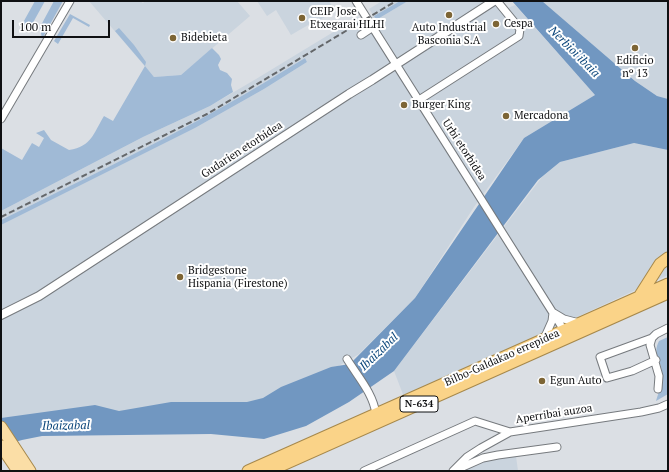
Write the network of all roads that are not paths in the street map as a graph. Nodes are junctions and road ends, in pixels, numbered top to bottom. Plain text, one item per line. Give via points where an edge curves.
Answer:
1 (70, 1) edge
2 (356, 1) edge
3 (496, 1) edge
4 (373, 27) junction
5 (361, 35) dead end
6 (396, 64) junction
7 (419, 100) junction
8 (1, 119) edge
9 (664, 261) edge
10 (668, 287) edge
11 (639, 297) junction
12 (552, 312) junction
13 (1, 315) edge
14 (580, 323) junction
15 (668, 328) edge
16 (566, 334) junction
17 (652, 338) junction
18 (544, 339) junction
19 (347, 359) dead end
20 (656, 360) junction
21 (658, 389) dead end
22 (668, 404) edge
23 (376, 414) junction
24 (1, 427) edge
25 (510, 432) junction
26 (1, 446) edge
27 (557, 448) dead end
28 (22, 469) edge
29 (248, 471) edge
30 (269, 471) edge
31 (364, 471) edge
32 (452, 471) edge

1 - 8 street
2 - 4 street, Urbi etorbidea
3 - 6 street, Gudarien etorbidea
3 - 7 street via 520,29 519,36
4 - 5 street
4 - 6 street, Urbi etorbidea
6 - 7 street, Urbi etorbidea
6 - 13 street, Gudarien etorbidea via 39,296
7 - 12 street, Urbi etorbidea
9 - 10 highway via 657,275
9 - 11 highway
10 - 11 highway, Bilbo-Galdakao errepidea / N-634
10 - 16 highway, Bilbo-Galdakao errepidea / N-634
11 - 14 highway, Bilbo-Galdakao errepidea / N-634
12 - 14 street via 564,319
12 - 16 street, Urbi etorbidea
12 - 18 street via 552,321
14 - 16 highway, Bilbo-Galdakao errepidea / N-634
15 - 17 street
16 - 18 highway, Bilbo-Galdakao errepidea / N-634
16 - 30 highway, Bilbo-Galdakao errepidea / N-634
17 - 20 street via 650,345
17 - 20 street via 600,357 607,378 632,371
18 - 23 highway, Bilbo-Galdakao errepidea / N-634
19 - 23 street via 370,393
20 - 21 street
22 - 25 street, Aperribai auzoa via 641,412
23 - 29 highway, Bilbo-Galdakao errepidea / N-634
24 - 28 main road
25 - 31 street via 475,421
25 - 32 street, Aperribai auzoa via 467,457
26 - 28 main road
27 - 32 street, Aperribai auzoa via 482,458

